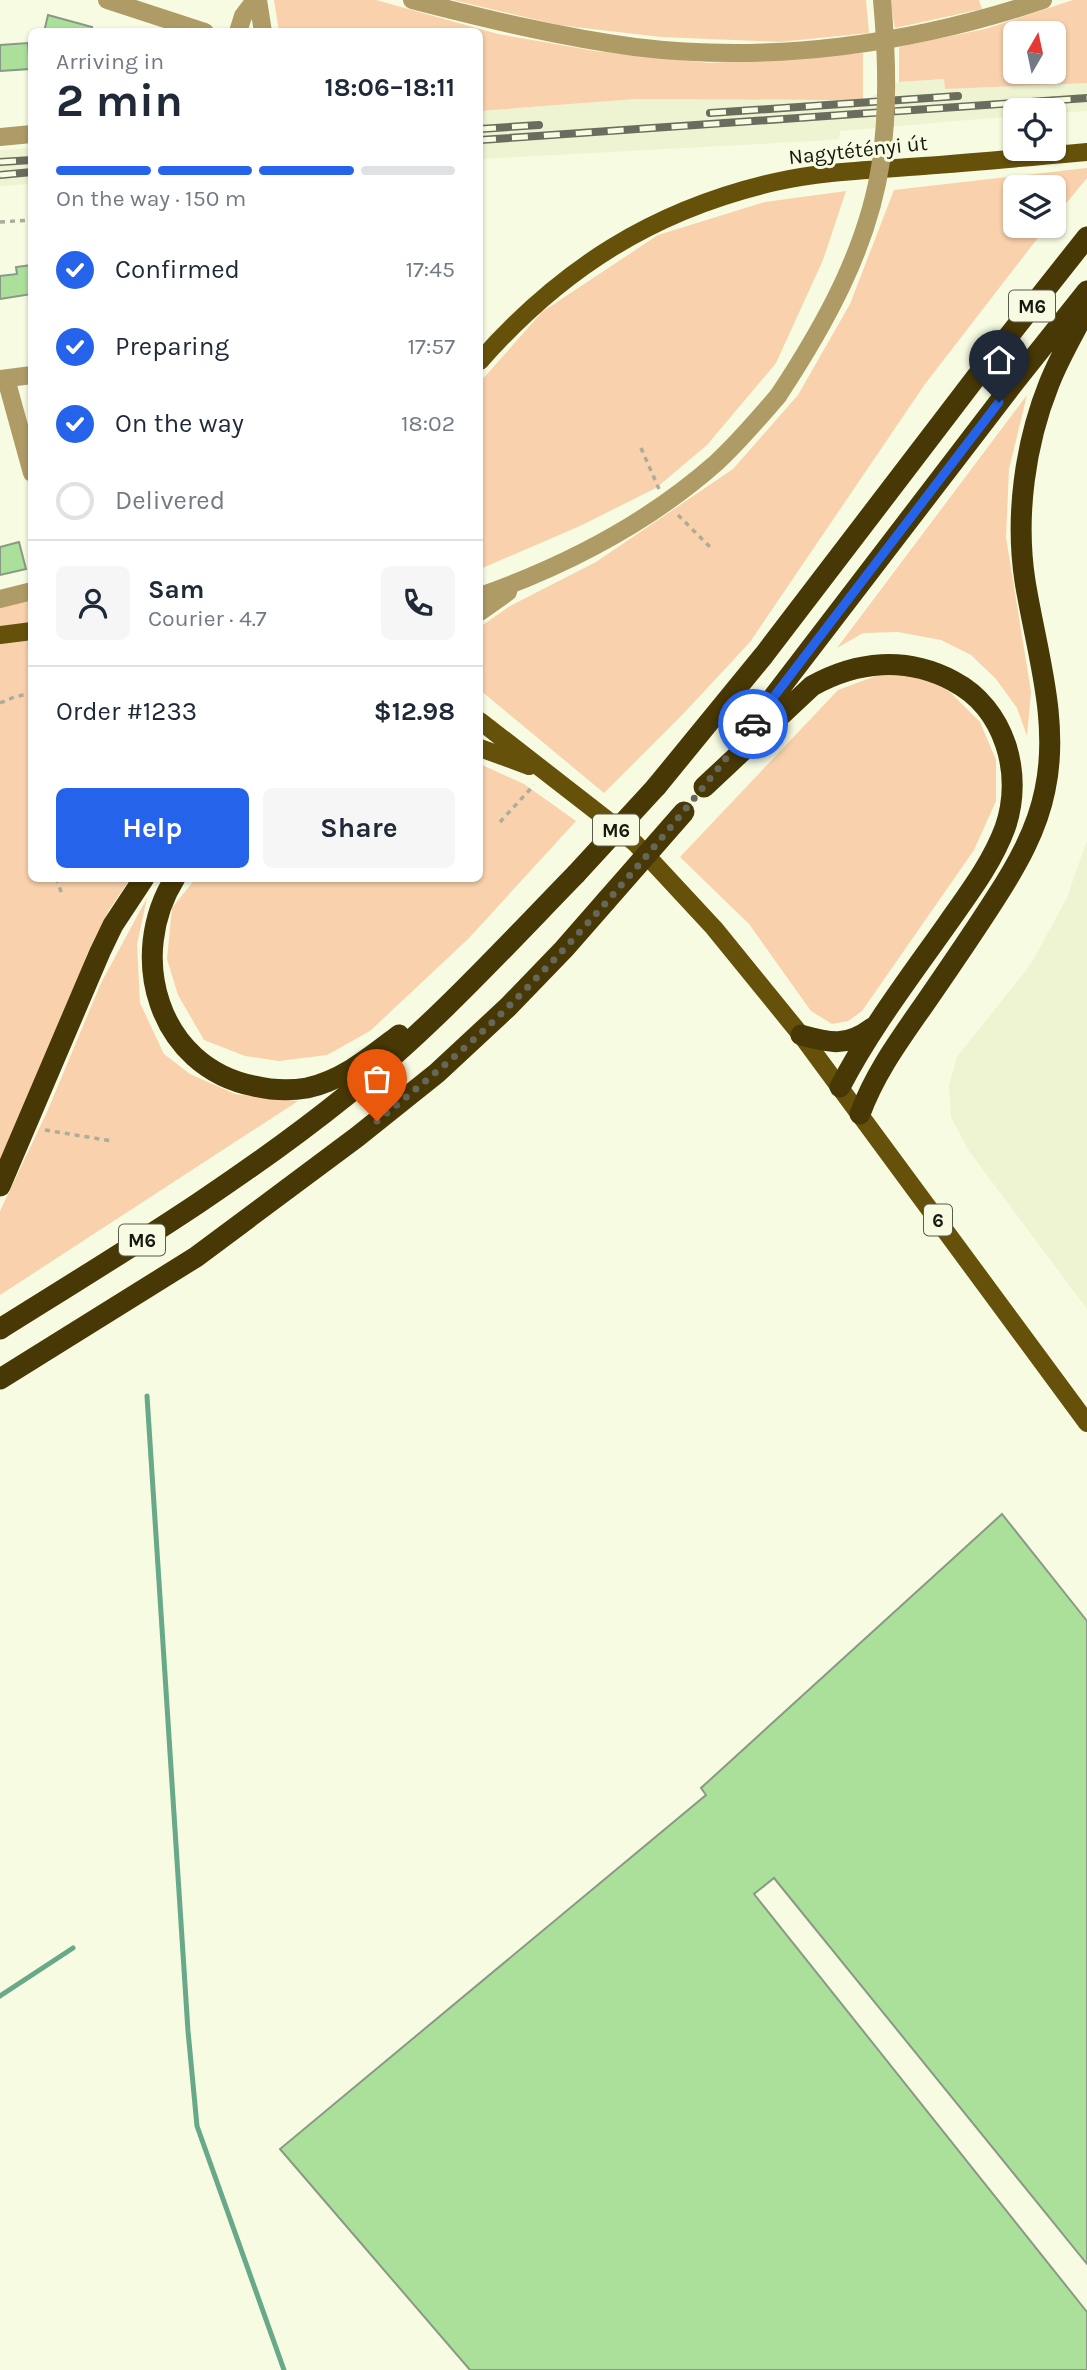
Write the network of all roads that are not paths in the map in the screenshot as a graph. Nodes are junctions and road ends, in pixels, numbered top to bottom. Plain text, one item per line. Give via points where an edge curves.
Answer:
1 (107, 0) edge
2 (256, 0) edge
3 (412, 0) edge
4 (881, 0) edge
5 (1043, 0) edge
6 (193, 28) edge
7 (236, 28) edge
8 (261, 28) edge
9 (28, 134) edge
10 (0, 137) edge
11 (1087, 152) edge
12 (1087, 237) edge
13 (1087, 291) edge
14 (1087, 308) edge
15 (483, 358) edge
16 (28, 376) edge
17 (3, 379) edge
18 (28, 460) edge
19 (525, 580) junction
20 (28, 592) edge
21 (483, 595) edge
22 (0, 599) edge
23 (483, 610) edge
24 (28, 632) edge
25 (0, 635) edge
26 (483, 723) edge
27 (483, 749) edge
28 (546, 772) junction
29 (704, 787) junction
30 (141, 882) edge
31 (173, 882) edge
32 (473, 979) junction
33 (877, 1025) junction
34 (801, 1035) junction
35 (884, 1062) junction
36 (840, 1087) junction
37 (860, 1114) junction
38 (0, 1186) edge
39 (0, 1329) edge
40 (0, 1379) edge
41 (1087, 1423) edge

1 - 6 street
2 - 7 street
2 - 8 street
3 - 5 street via 557,34 637,47 714,52 875,43 941,30
4 - 19 street, bridge via 887,79 881,163 868,214 834,302 807,351 778,396 716,463 667,502 611,537
9 - 10 street
11 - 15 main road, Nagytétényi út via 844,171 730,194 628,237 583,265 541,298
12 - 32 highway, M6, bridge via 764,655 656,787
13 - 29 highway, M6
14 - 35 highway via 1043,401 1024,488 1025,577 1050,717 1041,807 1017,864
16 - 17 street
17 - 18 street
19 - 21 street
19 - 23 street
20 - 22 street
24 - 25 main road
26 - 28 main road, 6
27 - 28 main road, 6
28 - 34 main road, 6 via 610,822 673,882
29 - 33 highway via 806,691 833,674 859,666 884,663 934,672 969,691 993,718 1010,762 1012,793 1006,825 980,877
29 - 40 highway, M6, bridge via 564,950 437,1073 196,1257
30 - 38 highway via 100,952
31 - 32 highway via 160,907 151,942 157,995 191,1054 240,1084 282,1090 328,1082 351,1071
32 - 39 highway, M6 via 400,1051 292,1137 190,1210
33 - 34 highway via 859,1038 842,1042
33 - 36 highway
34 - 36 main road, 6
35 - 36 highway via 865,1077
35 - 37 highway
36 - 37 main road, 6
37 - 41 main road, 6

